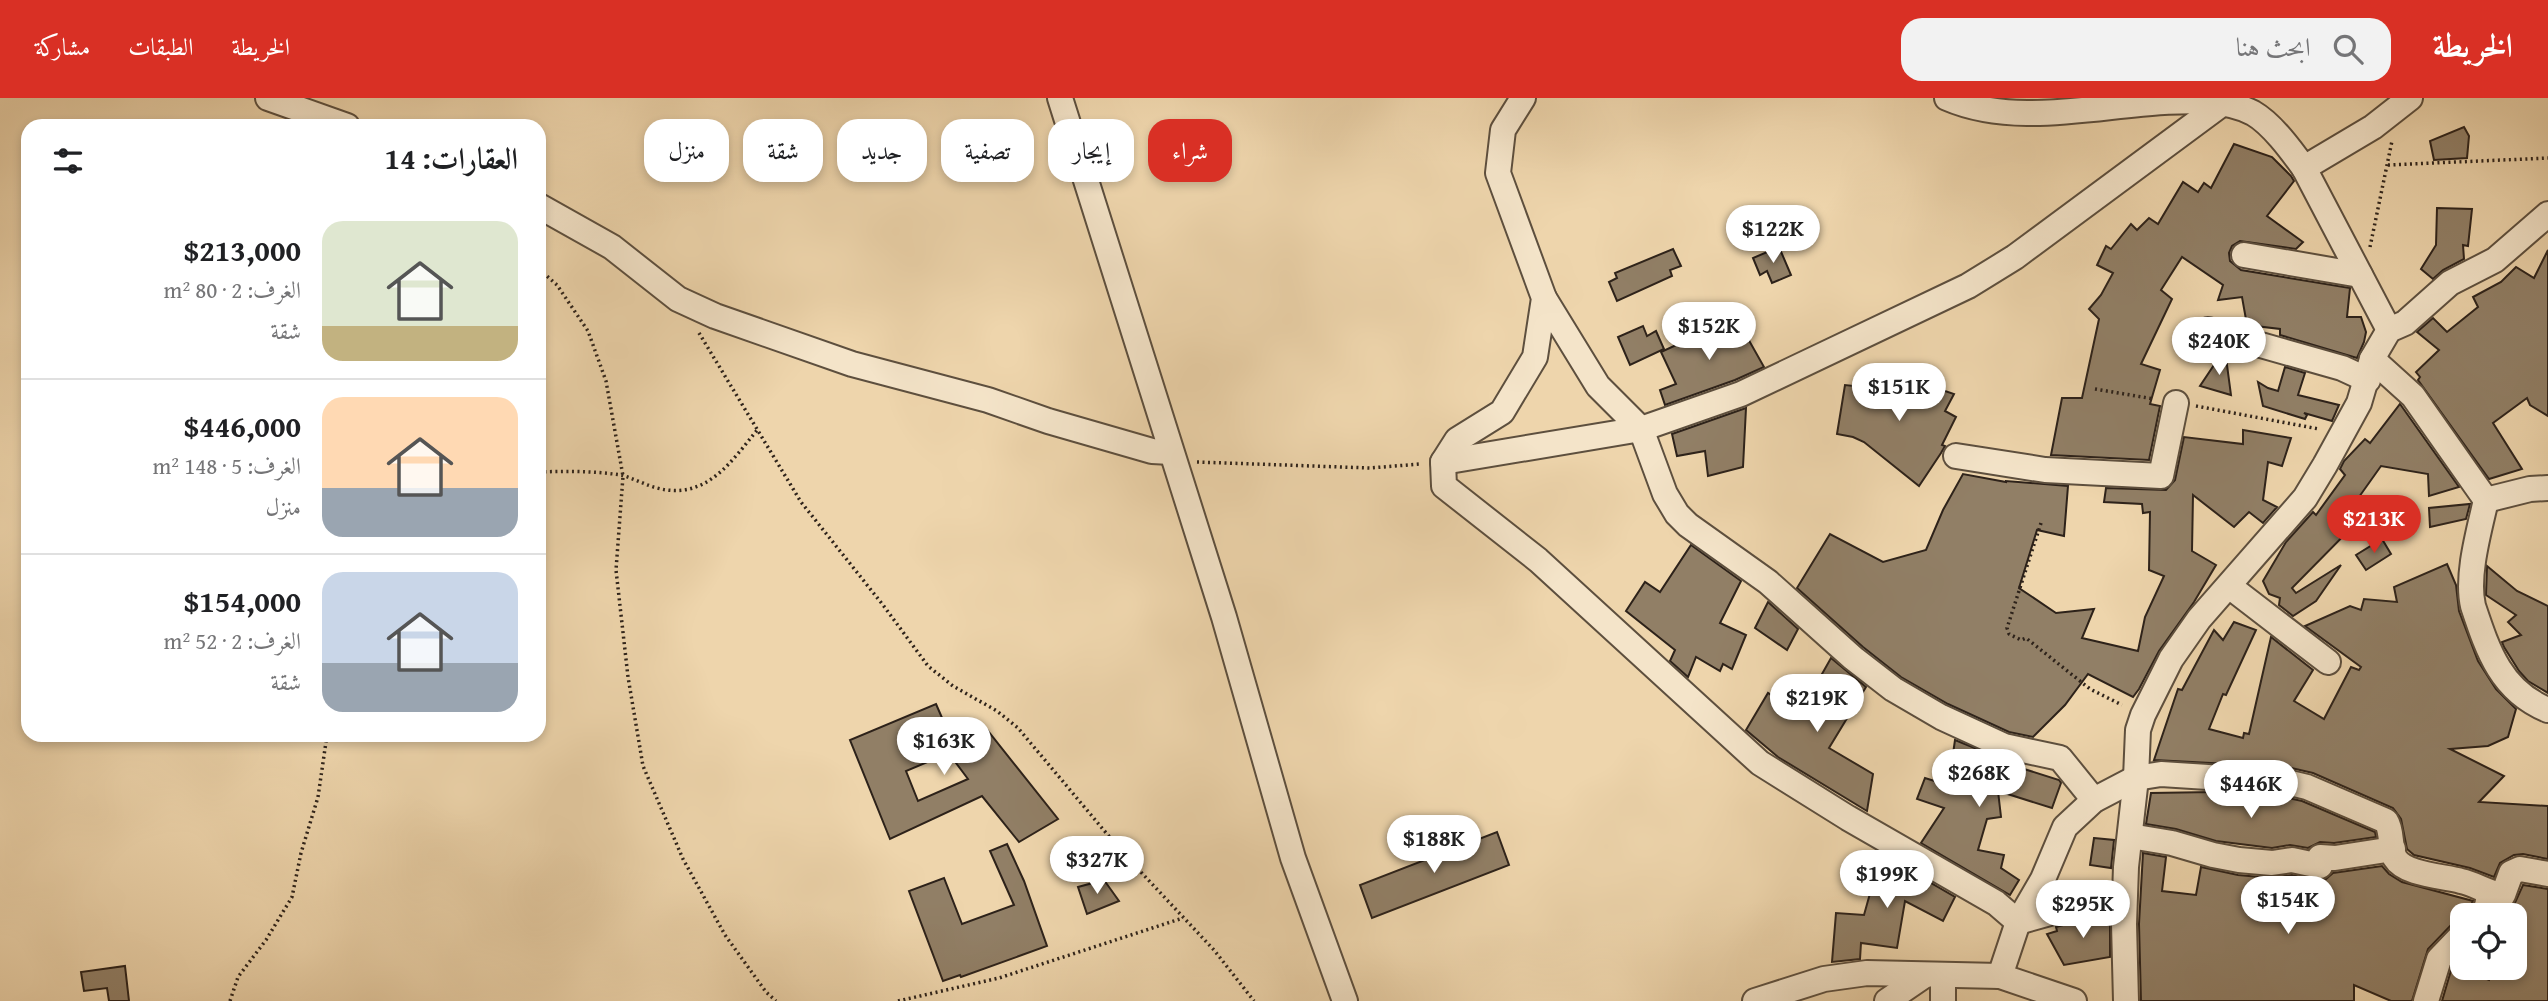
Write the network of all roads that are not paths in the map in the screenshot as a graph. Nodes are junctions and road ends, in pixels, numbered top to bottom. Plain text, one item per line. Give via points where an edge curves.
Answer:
1 (268, 98) edge
2 (1060, 98) edge
3 (1523, 98) edge
4 (1947, 98) edge
5 (2223, 103) junction
6 (2404, 103) edge
7 (2251, 106) edge
8 (327, 119) edge
9 (2304, 168) junction
10 (546, 210) edge
11 (2548, 214) edge
12 (2244, 255) dead end
13 (2364, 264) junction
14 (1544, 298) junction
15 (2208, 330) dead end
16 (2389, 330) junction
17 (2370, 369) junction
18 (2176, 402) road end
19 (1641, 429) junction
20 (1956, 456) dead end
21 (1172, 457) junction
22 (1443, 462) junction
23 (2548, 488) edge
24 (2486, 500) junction
25 (2229, 586) junction
26 (2328, 662) dead end
27 (2548, 710) edge
28 (2136, 778) junction
29 (2094, 800) junction
30 (2130, 836) junction
31 (2393, 849) junction
32 (2548, 874) edge
33 (2125, 892) junction
34 (2484, 903) edge
35 (2487, 903) edge
36 (2018, 922) junction
37 (2450, 948) edge
38 (1934, 975) junction
39 (2000, 976) junction
40 (1345, 1001) edge
41 (1755, 1001) edge
42 (1887, 1001) edge
43 (1943, 1001) edge
44 (2074, 1001) edge
45 (2126, 1001) edge
46 (2426, 1001) edge

1 - 8 street
2 - 21 street
3 - 14 street via 1503,130 1498,173
4 - 5 street via 1967,107 2050,113 2135,104
5 - 7 street
5 - 19 street via 2015,257 1968,286 1741,394
6 - 9 street
7 - 9 street
9 - 13 street
10 - 21 street via 612,247 678,299 715,316 852,364
11 - 16 street via 2495,260 2450,283 2404,323
12 - 13 street
13 - 16 street
14 - 19 street via 1598,386
14 - 22 street via 1535,357 1502,412 1457,440
15 - 17 street via 2342,369
16 - 17 street
17 - 24 street via 2413,396
17 - 25 street via 2359,403 2305,498
18 - 20 street via 2161,476 2045,470
19 - 22 street
19 - 29 street via 1665,494 1697,533 1768,582 1893,689 2004,746 2060,758
21 - 40 street via 1224,617 1293,858
22 - 36 street via 1444,486 1538,560 1760,762 1996,904
23 - 24 street
24 - 27 street via 2475,550 2473,606 2499,672 2514,690
25 - 26 street
25 - 28 street via 2171,659 2143,715
28 - 29 street
28 - 30 street
28 - 31 street via 2161,775 2308,787 2386,821
29 - 36 street via 2065,827
30 - 31 street via 2239,860 2292,860 2320,866 2320,857
30 - 33 street
31 - 34 street via 2399,863 2464,881
32 - 35 street via 2520,869 2511,873 2502,895
33 - 36 street
33 - 45 street
36 - 39 street
37 - 46 street via 2439,959
38 - 39 street
38 - 41 street via 1843,975
38 - 42 street
38 - 43 street
39 - 44 street

